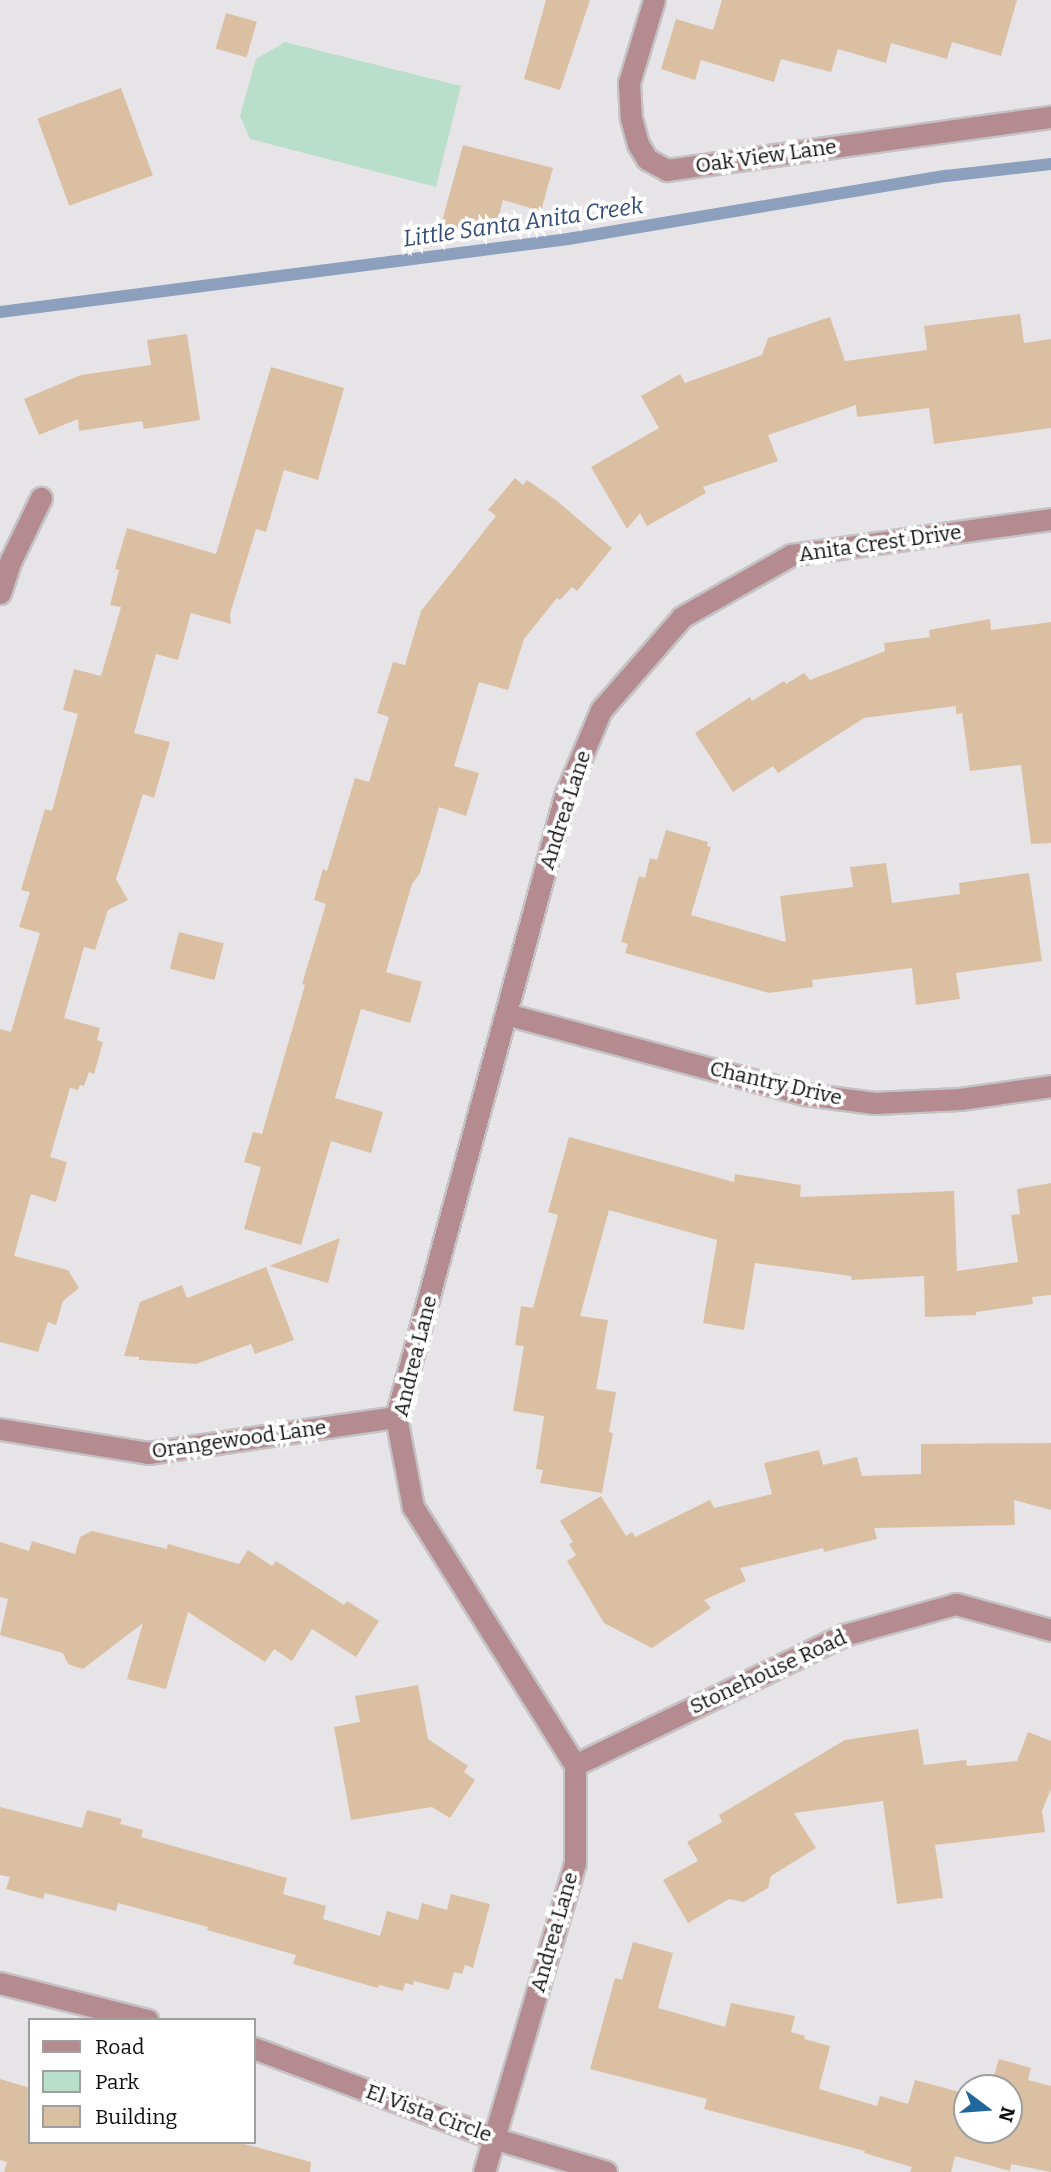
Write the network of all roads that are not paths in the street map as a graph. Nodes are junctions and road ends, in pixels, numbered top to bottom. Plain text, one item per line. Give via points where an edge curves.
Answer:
1 (654, 0) edge
2 (1051, 117) edge
3 (41, 498) dead end
4 (1051, 519) edge
5 (0, 593) edge
6 (682, 617) joint
7 (506, 1014) junction
8 (1051, 1086) edge
9 (396, 1417) junction
10 (0, 1429) edge
11 (1051, 1630) edge
12 (575, 1765) junction
13 (0, 1983) edge
14 (139, 2018) edge
15 (256, 2049) edge
16 (493, 2138) junction
17 (484, 2172) edge
18 (606, 2172) edge

1 - 2 street, Oak View Lane via 629,83 631,118 647,159 667,170
3 - 5 street
4 - 6 street, Anita Crest Drive via 791,555
6 - 7 street, Andrea Lane via 601,710 565,796
7 - 8 street, Chantry Drive via 805,1094 874,1103 960,1099
7 - 9 street, Andrea Lane
9 - 10 street, Orangewood Lane via 148,1453
9 - 12 street, Andrea Lane via 413,1507
11 - 12 street, Stonehouse Road via 956,1604 844,1635
12 - 16 street, Andrea Lane via 575,1863
13 - 14 street
15 - 16 street, El Vista Circle
16 - 17 street, Andrea Lane
16 - 18 street, El Vista Circle

